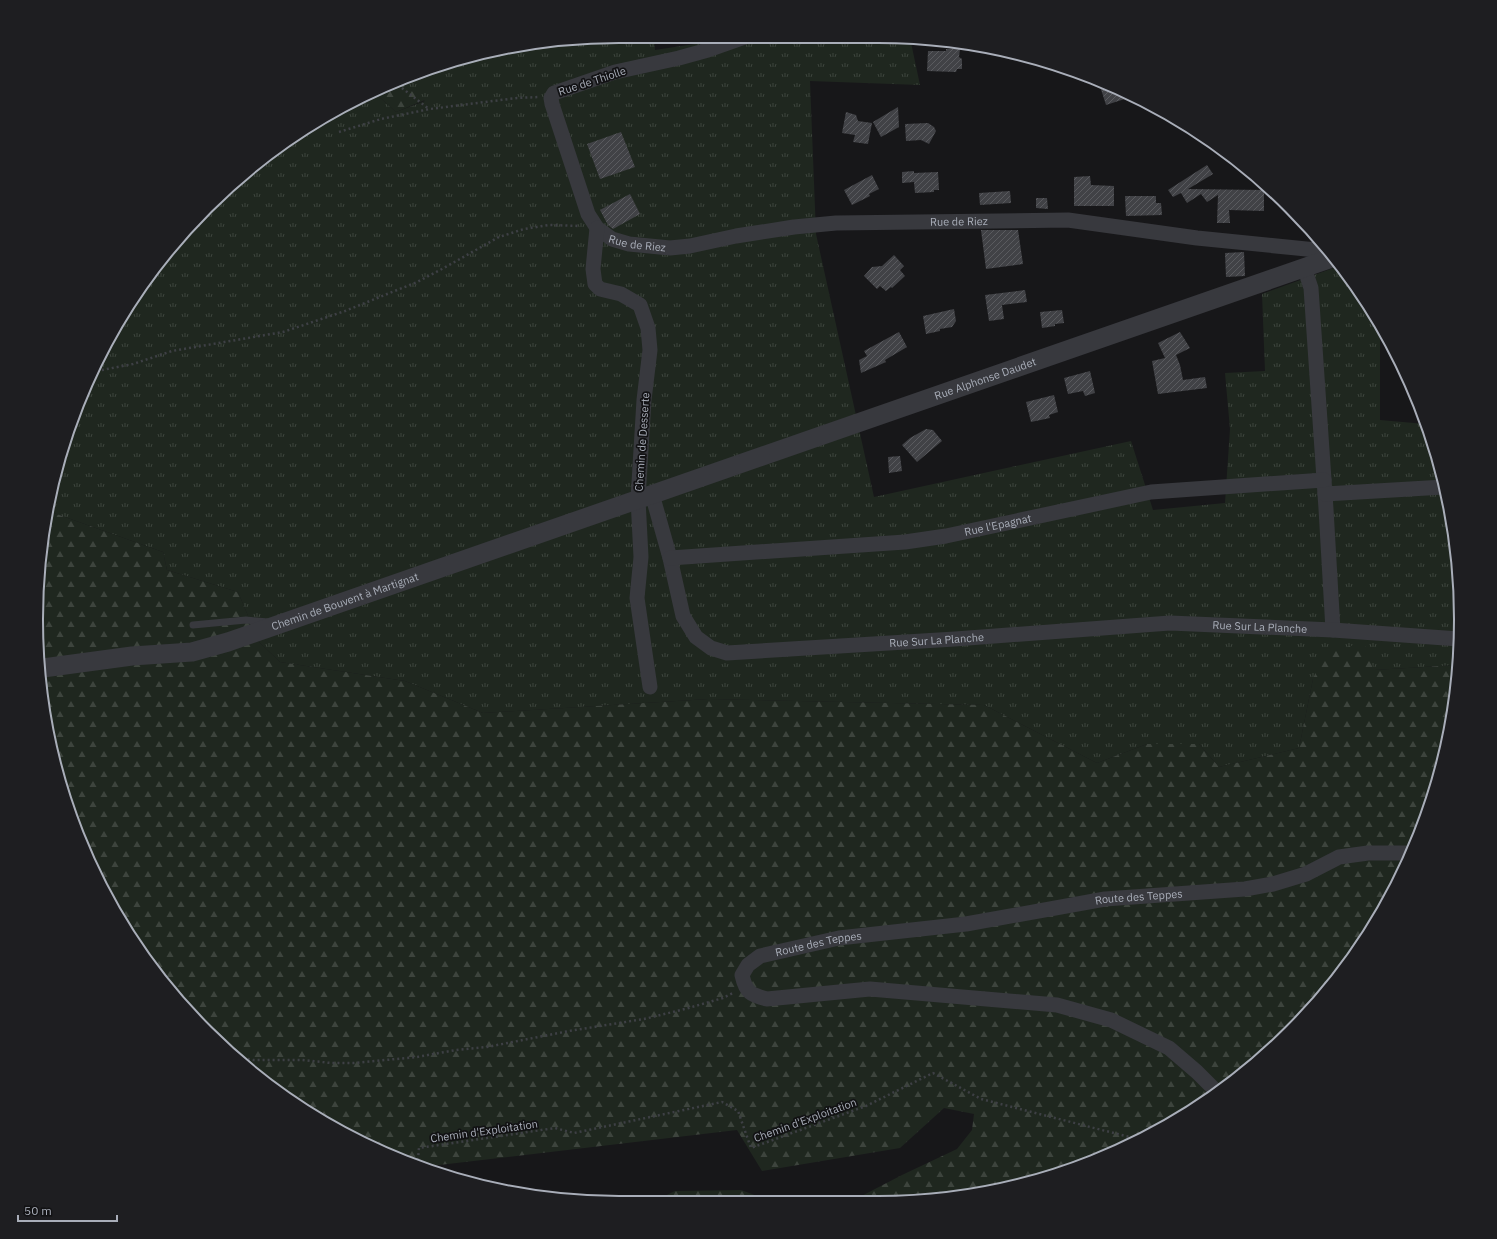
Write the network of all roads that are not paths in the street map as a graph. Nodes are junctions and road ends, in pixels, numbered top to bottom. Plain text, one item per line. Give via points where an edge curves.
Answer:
1 (726, 43) edge
2 (596, 228) junction
3 (1320, 250) edge
4 (1327, 259) edge
5 (1304, 267) junction
6 (1325, 487) junction
7 (1438, 487) edge
8 (645, 496) junction
9 (670, 558) junction
10 (280, 624) junction
11 (193, 625) dead end
12 (1332, 630) junction
13 (1453, 639) edge
14 (45, 668) edge
15 (650, 687) dead end
16 (1404, 853) edge
17 (1213, 1088) edge

1 - 2 street, Rue de Thiolle via 679,58 614,72 554,93 552,104 588,214
2 - 3 street, Rue de Riez via 612,239 629,244 670,248 794,227 836,223 1068,220 1197,238
2 - 8 street, Chemin de Desserte via 593,269 595,284 600,289 621,294 640,305 648,328 650,350 644,400
4 - 5 street, Rue Alphonse Daudet
5 - 6 street via 1311,288
5 - 8 street, Rue Alphonse Daudet
6 - 7 street, Rue l'Epagnat
6 - 9 street, Rue l'Epagnat via 1151,492 946,536 905,542
6 - 12 street
8 - 9 street, Rue Sur La Planche
8 - 10 street, Chemin de Bouvent à Martignat
8 - 15 street, Chemin de Desserte via 637,598
9 - 12 street, Rue Sur La Planche via 683,616 696,637 711,648 727,653 1170,623
10 - 11 lane via 246,620
10 - 14 street, Chemin de Bouvent à Martignat via 192,652 132,656
12 - 13 street, Rue Sur La Planche
16 - 17 street, Route des Teppes via 1368,853 1340,858 1306,874 1273,884 1105,899 966,924 839,938 760,956 748,965 742,975 745,987 753,995 768,999 870,989 1057,1005 1112,1020 1169,1048

